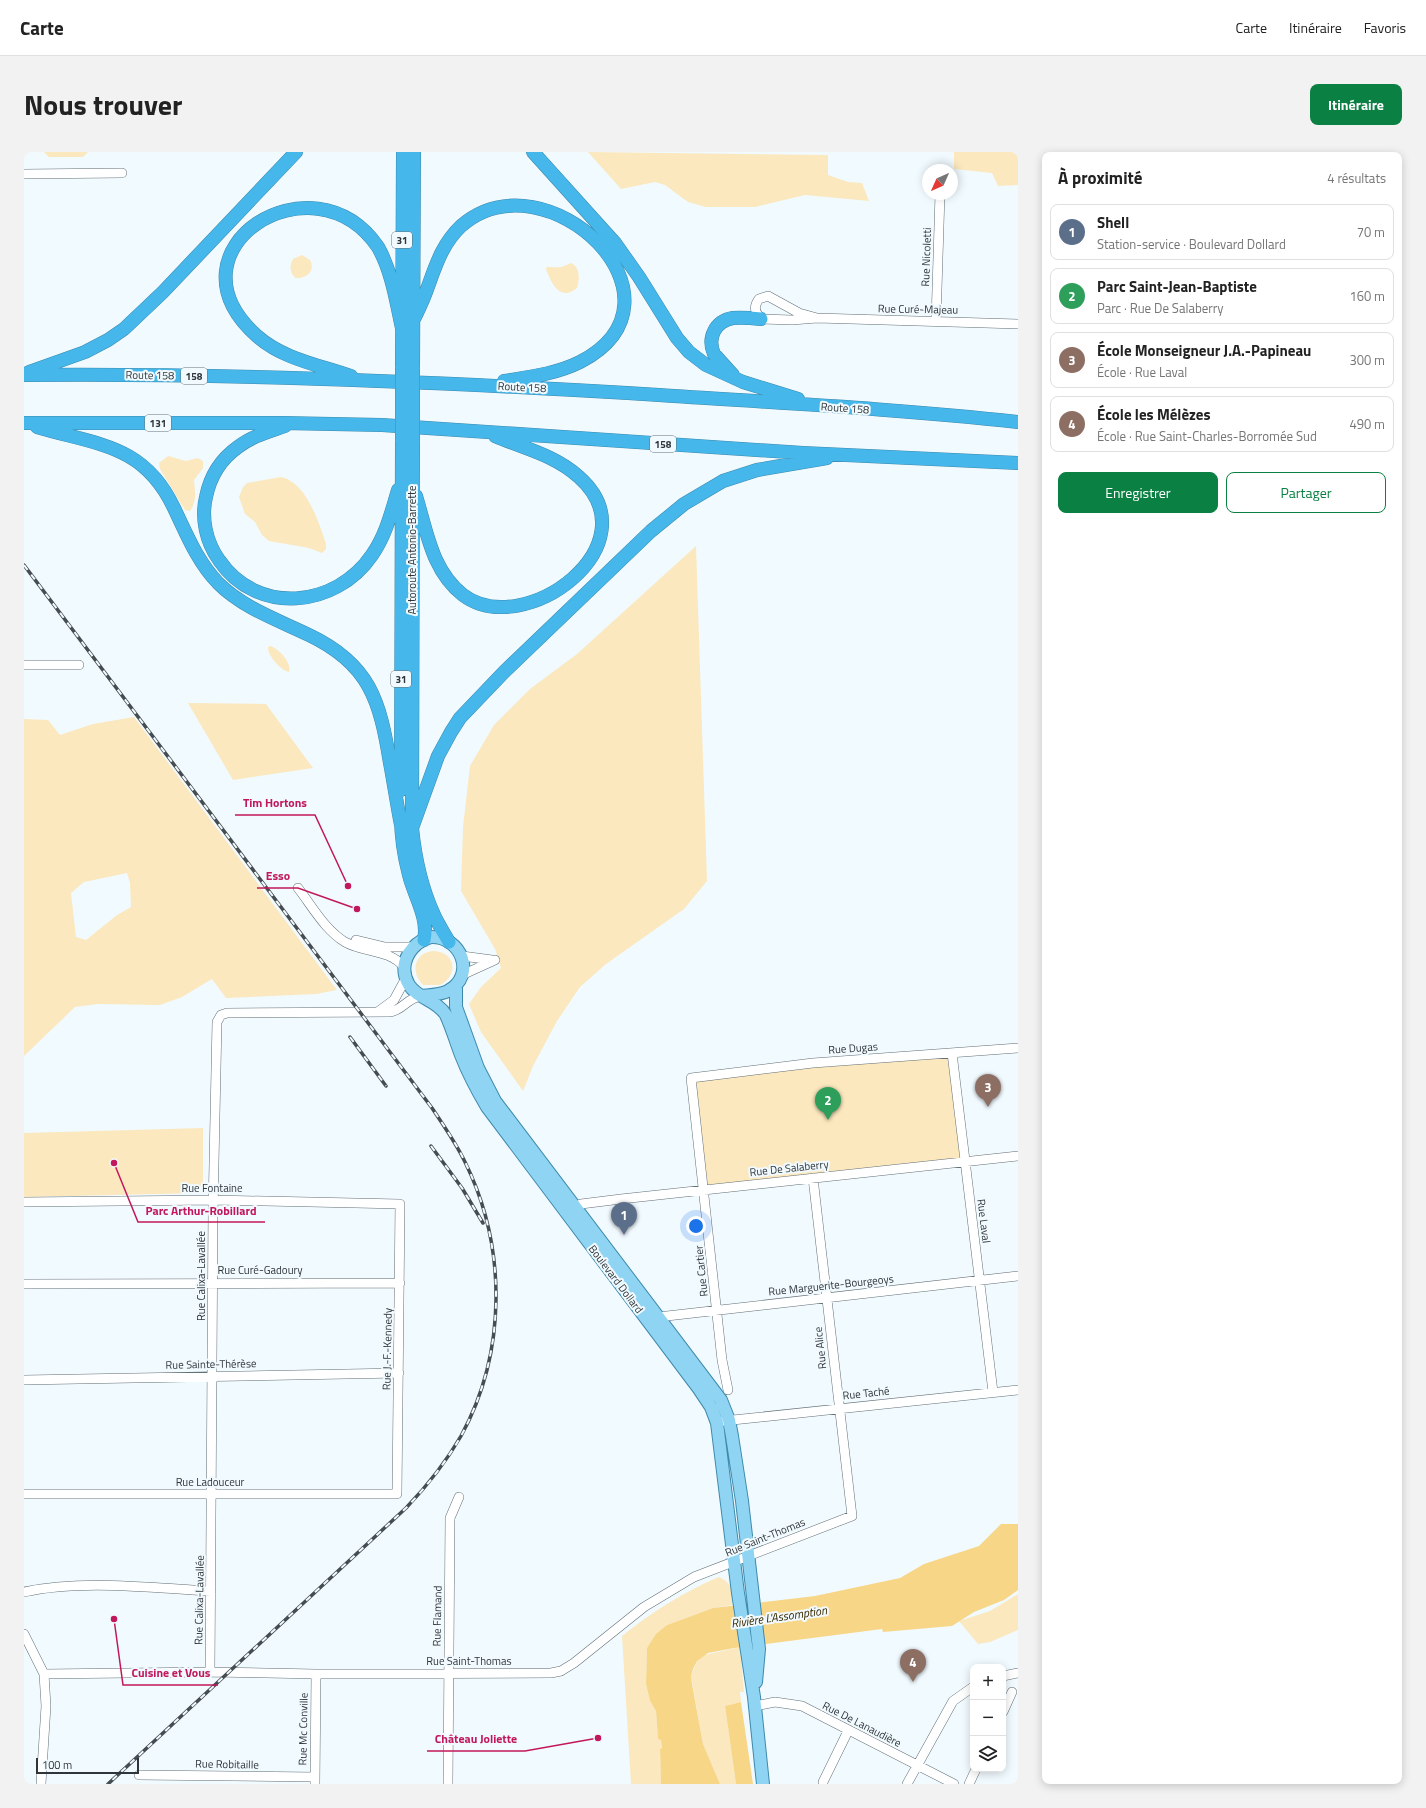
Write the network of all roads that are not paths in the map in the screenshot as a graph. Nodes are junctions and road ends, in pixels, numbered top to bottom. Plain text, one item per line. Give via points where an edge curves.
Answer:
1 (296, 152) edge
2 (402, 152) edge
3 (414, 152) edge
4 (533, 152) edge
5 (24, 174) edge
6 (122, 174) dead end
7 (940, 200) edge
8 (817, 318) junction
9 (761, 319) junction
10 (936, 321) junction
11 (1018, 324) edge
12 (407, 326) junction
13 (24, 374) edge
14 (735, 378) junction
15 (364, 381) junction
16 (480, 385) junction
17 (819, 406) junction
18 (1018, 415) edge
19 (984, 419) junction
20 (1018, 422) edge
21 (24, 423) edge
22 (293, 423) junction
23 (484, 431) junction
24 (842, 454) junction
25 (1018, 463) edge
26 (407, 480) junction
27 (24, 665) edge
28 (79, 665) dead end
29 (407, 827) junction
30 (298, 888) dead end
31 (325, 922) junction
32 (449, 942) junction
33 (418, 943) junction
34 (462, 956) junction
35 (405, 972) junction
36 (459, 980) junction
37 (422, 996) junction
38 (378, 1012) junction
39 (1018, 1048) edge
40 (952, 1053) junction
41 (691, 1078) joint
42 (1018, 1156) edge
43 (965, 1161) junction
44 (813, 1178) junction
45 (704, 1190) junction
46 (214, 1200) junction
47 (24, 1202) edge
48 (400, 1204) joint
49 (570, 1210) junction
50 (1018, 1276) edge
51 (980, 1280) junction
52 (213, 1282) junction
53 (400, 1283) junction
54 (24, 1284) edge
55 (826, 1297) junction
56 (717, 1310) junction
57 (653, 1320) junction
58 (399, 1373) junction
59 (213, 1376) junction
60 (24, 1380) edge
61 (728, 1390) dead end
62 (1018, 1390) edge
63 (993, 1392) junction
64 (839, 1408) junction
65 (723, 1421) junction
66 (24, 1494) edge
67 (212, 1494) junction
68 (397, 1494) joint
69 (459, 1497) dead end
70 (852, 1516) joint
71 (748, 1556) junction
72 (734, 1562) junction
73 (211, 1591) junction
74 (24, 1592) edge
75 (24, 1634) edge
76 (210, 1672) junction
77 (1018, 1673) edge
78 (44, 1674) junction
79 (316, 1674) junction
80 (448, 1674) junction
81 (1006, 1675) edge
82 (970, 1689) edge
83 (1012, 1692) dead end
84 (755, 1702) junction
85 (1006, 1705) edge
86 (848, 1731) junction
87 (918, 1766) junction
88 (975, 1772) edge
89 (139, 1775) dead end
90 (315, 1781) edge
91 (823, 1782) dead end
92 (41, 1784) edge
93 (448, 1784) edge
94 (763, 1784) edge
95 (907, 1784) edge
96 (954, 1784) edge
97 (969, 1784) edge

1 - 13 highway via 158,297 124,329 85,352
2 - 12 highway, Autoroute Antonio-Barrette / 31
3 - 12 highway, Autoroute Antonio-Barrette / 31
4 - 14 highway via 618,247 684,347 706,365
5 - 6 street
7 - 10 street, Rue Nicoletti
8 - 9 street, Rue Curé-Majeau
8 - 9 street, Rue Curé-Majeau via 800,313 768,296 762,297 755,306
8 - 10 street, Rue Curé-Majeau
9 - 14 highway via 728,319 712,334 711,345 714,354
10 - 11 street, Rue Curé-Majeau
12 - 15 highway via 378,248 364,228 342,210 314,199 301,198 281,202 259,212 239,232 229,253 226,276 233,304 244,322 260,339 277,350
12 - 16 highway via 426,292 444,246 462,225 485,210 511,203 541,208 570,220 594,237 614,260 624,286 624,310 611,337 591,355 566,368 541,375
12 - 26 highway, Autoroute Antonio-Barrette / 31, bridge
13 - 15 highway, Route 158 / 158
14 - 17 highway
15 - 16 highway, Route 158 / 158
16 - 17 highway, Route 158 / 158
17 - 19 highway, Route 158 / 158
18 - 19 highway
19 - 20 highway, Route 158 / 158
21 - 22 highway, 131
21 - 29 highway via 100,443 141,464 152,473 163,488 198,558 223,587 242,602 332,647 353,665 369,687 384,723
22 - 23 highway, 131
22 - 26 highway via 255,436 234,450 214,474 207,492 205,520 211,546 224,568 248,588 276,598 299,598 320,594 346,581 368,561 380,543
23 - 24 highway, 158
23 - 26 highway via 557,461 580,478 592,494 601,519 598,544 589,562 568,583 540,598 510,606 483,604 468,598 453,586 437,563
24 - 25 highway, 158
24 - 29 highway via 757,470 730,479 698,494 660,524 504,672 460,718 438,756
26 - 29 highway, Autoroute Antonio-Barrette / 31
27 - 28 street
29 - 32 highway, Autoroute Antonio-Barrette / 31 via 426,894
29 - 33 highway, Autoroute Antonio-Barrette / 31 via 408,873 425,924
30 - 31 street
31 - 33 street via 350,938 364,943 394,948
31 - 35 street via 335,935 346,942 389,955
32 - 33 main road via 430,937
32 - 34 main road
33 - 35 main road via 407,954
34 - 36 main road via 463,968
34 - 36 street via 495,960
35 - 37 main road via 411,988
35 - 38 street via 394,1000
36 - 37 main road via 444,993
36 - 49 main road, Boulevard Dollard via 456,1007 484,1082
37 - 38 street, Rue Calixa-Lavallée via 410,999 397,1010
37 - 49 main road, Boulevard Dollard via 438,1005 445,1014 464,1064 482,1100 505,1133
38 - 46 street, Rue Calixa-Lavallée via 227,1013 219,1016 216,1024
39 - 40 street, Rue Dugas
40 - 41 street, Rue Dugas via 813,1063
40 - 43 street, Rue Laval
41 - 45 street, Rue Cartier
42 - 43 street, Rue De Salaberry
43 - 44 street, Rue De Salaberry
43 - 51 street, Rue Laval
44 - 45 street, Rue De Salaberry
44 - 55 street, Rue Alice
45 - 49 street, Rue De Salaberry via 581,1204
45 - 56 street, Rue Cartier
46 - 47 street, Rue Fontaine
46 - 48 street, Rue Fontaine
46 - 52 street, Rue Calixa-Lavallée
48 - 53 street, Rue J.-F.-Kennedy
49 - 57 main road, Boulevard Dollard
50 - 51 street, Rue Marguerite-Bourgeoys
51 - 55 street, Rue Marguerite-Bourgeoys
51 - 63 street, Rue Laval
52 - 53 street, Rue Curé-Gadoury
52 - 54 street, Rue Curé-Gadoury
52 - 59 street, Rue Calixa-Lavallée
53 - 58 street, Rue J.-F.-Kennedy
55 - 56 street, Rue Marguerite-Bourgeoys
55 - 64 street, Rue Alice
56 - 57 street, Rue Marguerite-Bourgeoys
56 - 61 street, Rue Cartier
57 - 65 main road, Boulevard Dollard via 721,1400
58 - 59 street, Rue Sainte-Thérèse
58 - 68 street, Rue J.-F.-Kennedy
59 - 60 street, Rue Sainte-Thérèse
59 - 67 street, Rue Calixa-Lavallée
62 - 63 street, Rue Taché
63 - 64 street, Rue Taché
64 - 65 street, Rue Taché
64 - 70 street, Rue Alice
65 - 71 main road, Boulevard Dollard via 742,1502
65 - 72 main road, Boulevard Dollard
66 - 67 street, Rue Ladouceur
67 - 68 street, Rue Ladouceur
67 - 73 street, Rue Calixa-Lavallée
69 - 80 street, Rue Flamand via 450,1518
70 - 71 street, Rue Saint-Thomas
71 - 72 street, Rue Saint-Thomas
71 - 84 main road, Boulevard Dollard via 759,1649
72 - 80 street, Rue Saint-Thomas via 694,1577 644,1607 561,1671
72 - 84 main road, Boulevard Dollard
73 - 74 street via 96,1586 42,1588
73 - 76 street, Rue Calixa-Lavallée
75 - 78 street
76 - 78 street, Rue Saint-Thomas
76 - 79 street, Rue Saint-Thomas
77 - 81 street
78 - 92 street via 46,1706
79 - 80 street, Rue Saint-Thomas
79 - 90 street, Rue Mc Conville
80 - 93 street, Rue Flamand
82 - 87 street via 953,1701
83 - 85 street
84 - 86 street, Rue De Lanaudière via 796,1704
84 - 94 main road
86 - 87 street, Rue De Lanaudière
86 - 91 street
87 - 95 street
87 - 96 street, Rue De Lanaudière
88 - 97 street
89 - 90 street, Rue Robitaille

